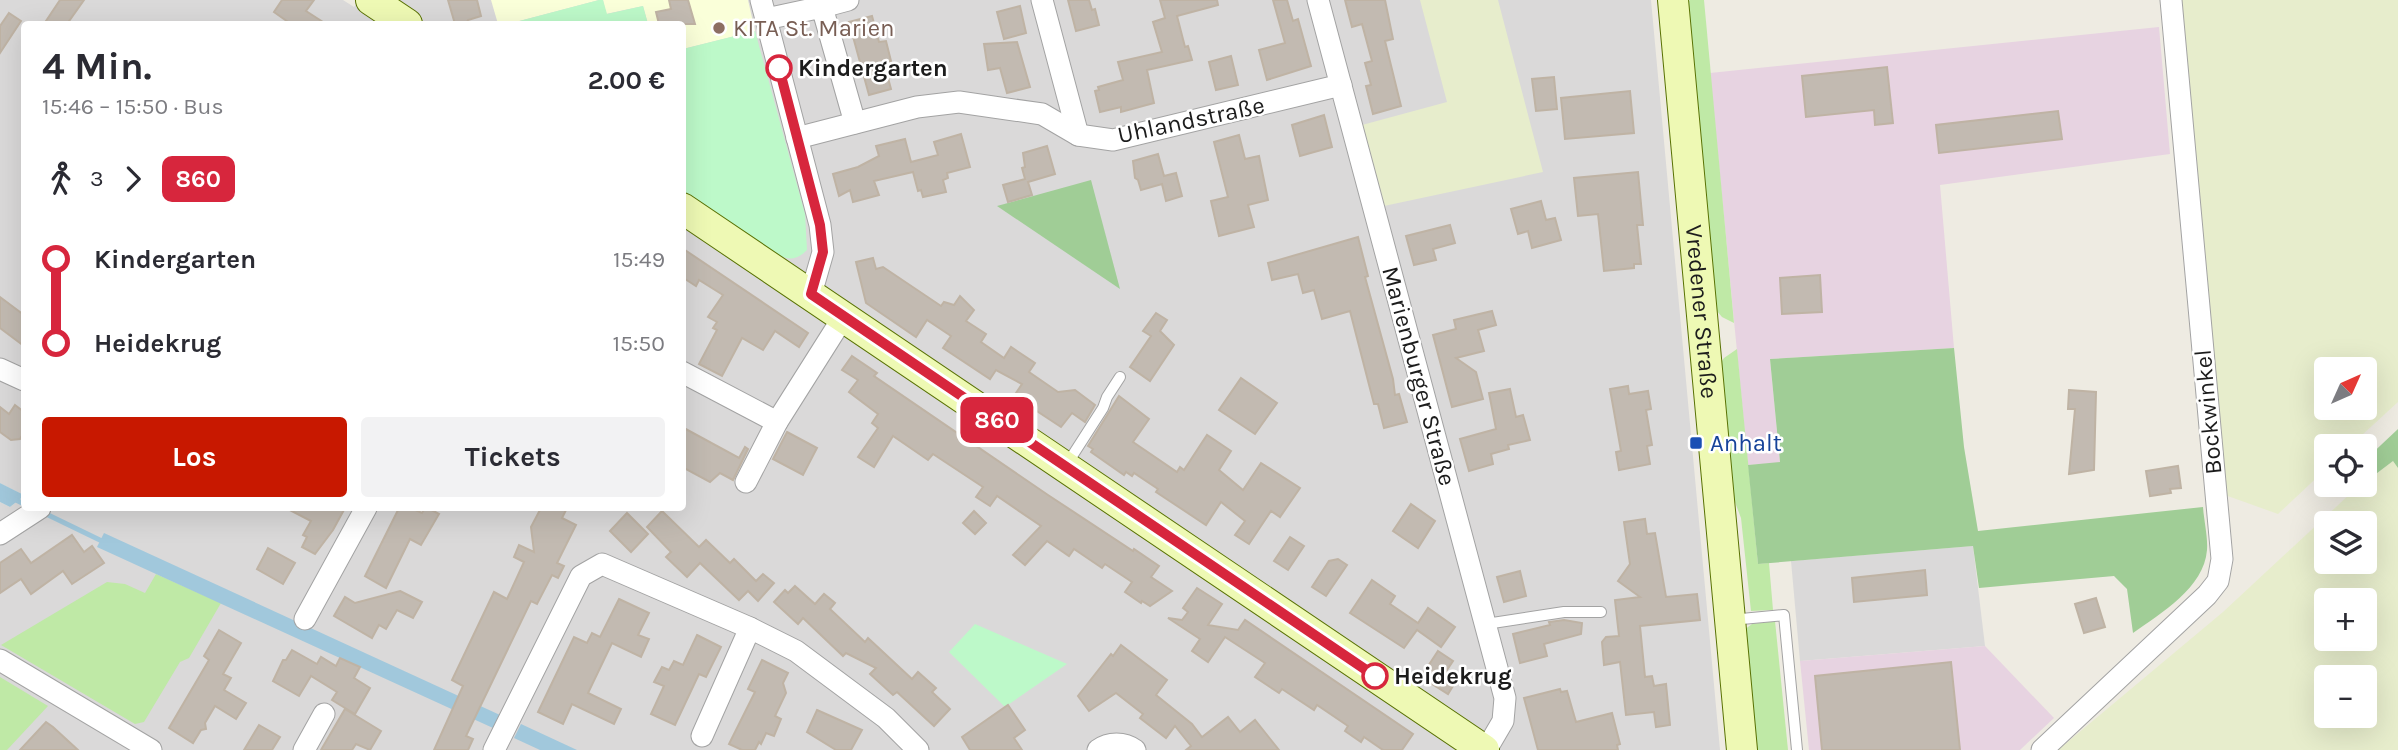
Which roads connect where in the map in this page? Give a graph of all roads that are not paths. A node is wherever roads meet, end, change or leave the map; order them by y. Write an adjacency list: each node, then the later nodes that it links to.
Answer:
1 (371, 0): 9 (street)
2 (848, 0): 7 (street)
3 (1042, 0): 12 (street)
4 (1318, 0): 10 (street, Marienburger Straße)
5 (1673, 0): 29 (street, Vredener Straße)
6 (2171, 0): 44 (street, Bockwinkel)
7 (822, 7): 8 (street); 11 (street)
8 (763, 10): 13 (street)
9 (402, 21)
10 (1341, 85): 12 (street, Uhlandstraße); 30 (street, Marienburger Straße)
11 (855, 123): 12 (street, Uhlandstraße); 13 (street, Uhlandstraße)
12 (1078, 135)
13 (797, 138): 15 (street)
14 (686, 211): 15 (street)
15 (811, 294): 16 (street)
16 (844, 316): 21 (street); 22 (street)
17 (0, 369): 20 (street)
18 (686, 374): 21 (street)
19 (1120, 377): 22 (lane)
20 (21, 379)
21 (777, 422): 23 (street)
22 (1066, 466): 41 (street)
23 (746, 481)
24 (364, 511): 28 (street)
25 (31, 513): 26 (street)
26 (0, 534)
27 (1601, 612): 30 (lane)
28 (305, 619)
29 (1731, 620): 42 (street, Vredener Straße); 43 (lane)
30 (1486, 624): 41 (street, Marienburger Straße)
31 (750, 628): 34 (street); 35 (street); 38 (street)
32 (0, 660): 36 (street)
33 (324, 714): 37 (street)
34 (702, 736)
35 (498, 743)
36 (151, 750)
37 (304, 750)
38 (918, 750)
39 (1098, 750): 40 (street)
40 (1135, 750)
41 (1485, 750)
42 (1742, 750)
43 (1797, 750)
44 (2042, 750)

